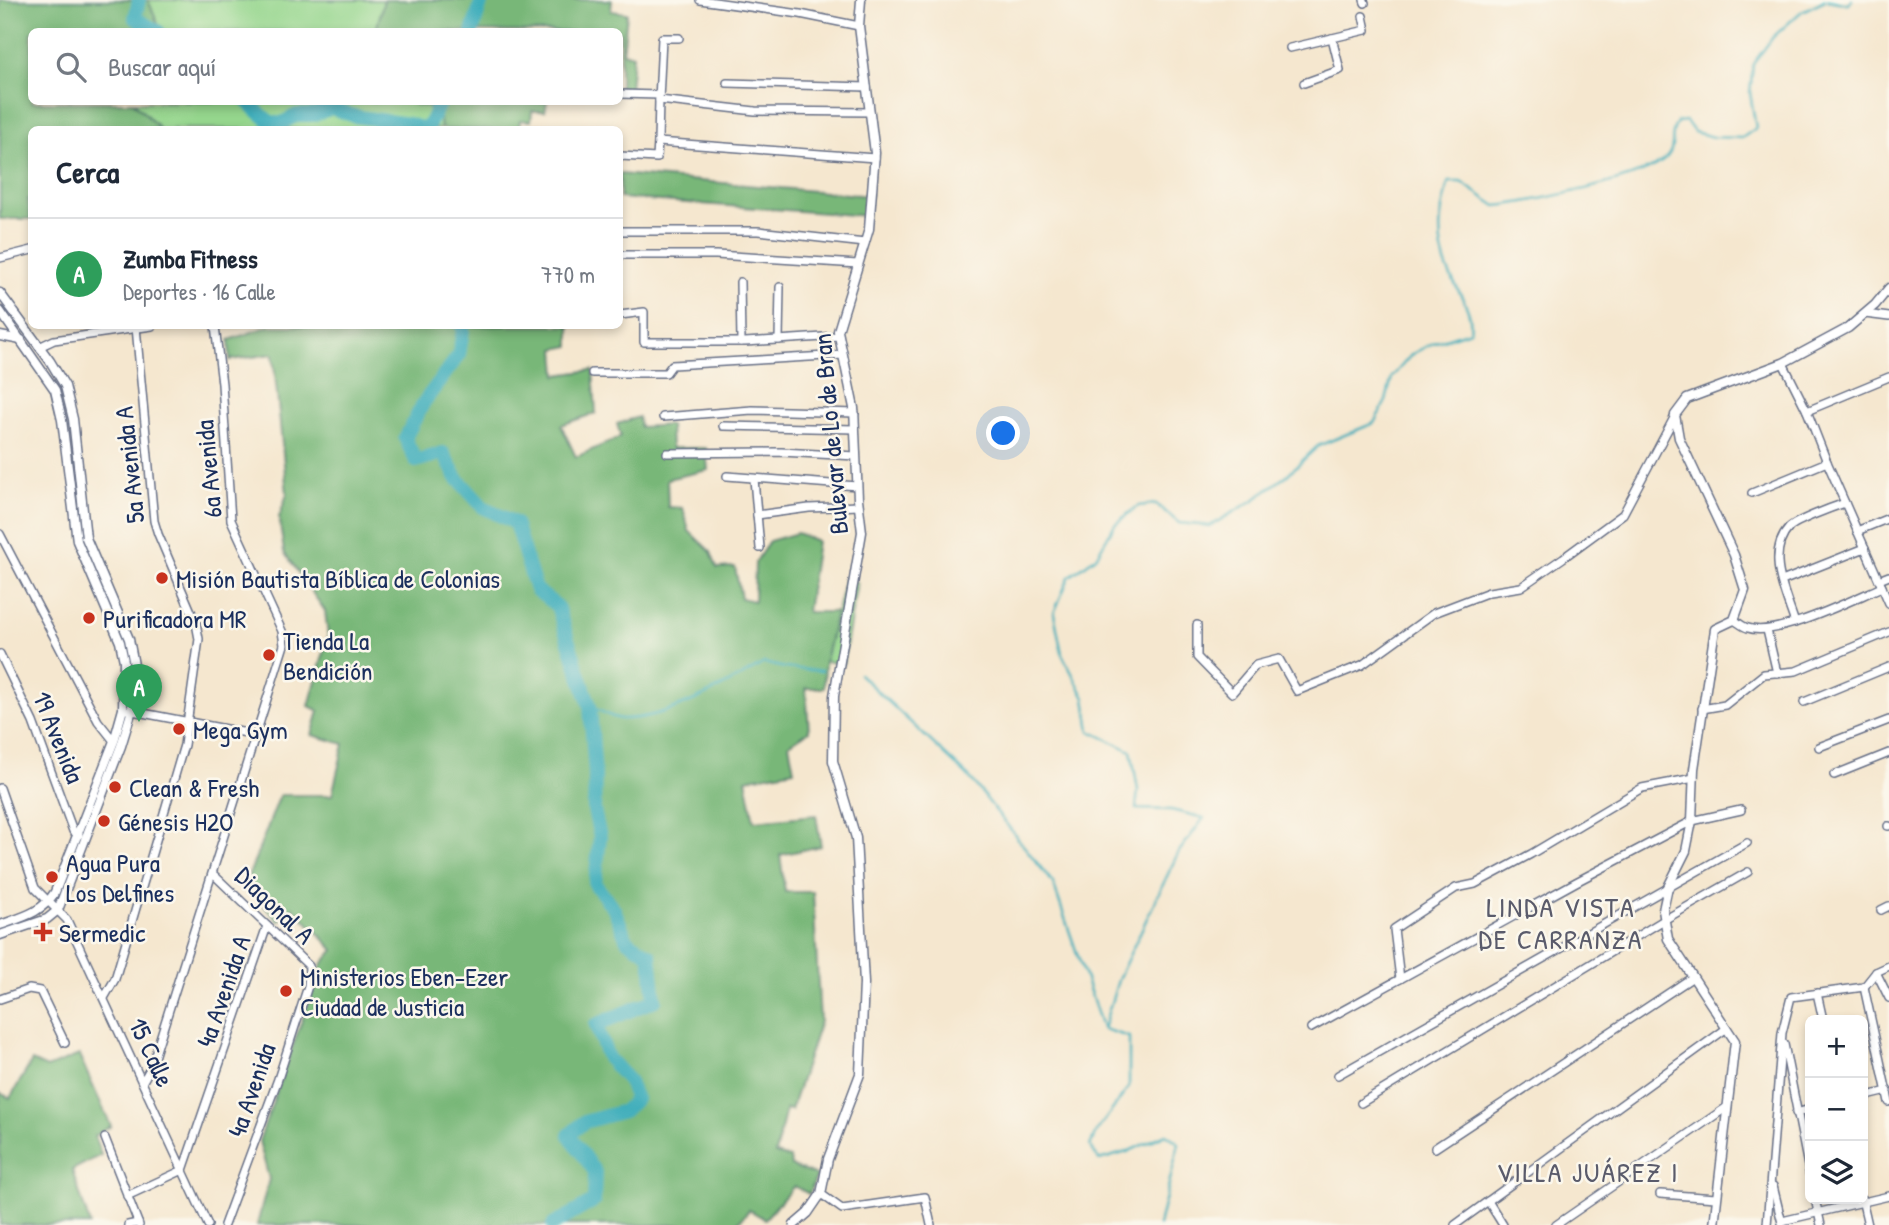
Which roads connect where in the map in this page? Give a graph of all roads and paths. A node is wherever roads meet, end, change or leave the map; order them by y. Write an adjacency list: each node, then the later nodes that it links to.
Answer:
1 (700, 0): 4 (street)
2 (861, 0): 4 (street, Bulevar de Lo de Bran)
3 (1363, 16): 6 (street)
4 (859, 26): 10 (street, Bulevar de Lo de Bran)
5 (679, 38): 12 (street)
6 (1332, 38): 7 (street); 9 (street)
7 (1290, 48)
8 (727, 83): 10 (street)
9 (1304, 83)
10 (867, 87): 13 (street, Bulevar de Lo de Bran)
11 (623, 94): 12 (street)
12 (659, 98): 13 (street); 14 (street)
13 (870, 112): 16 (street, Bulevar de Lo de Bran)
14 (658, 142): 15 (street); 16 (street)
15 (623, 156)
16 (875, 158): 18 (street, Bulevar de Lo de Bran)
17 (623, 231): 18 (street)
18 (865, 243): 22 (street, Bulevar de Lo de Bran)
19 (28, 251): 21 (street)
20 (623, 255): 22 (street)
21 (0, 258)
22 (858, 264): 35 (street, Bulevar de Lo de Bran)
23 (740, 282): 38 (street)
24 (779, 287): 36 (street)
25 (1889, 288): 28 (street)
26 (0, 293): 39 (street)
27 (0, 312): 37 (street)
28 (1865, 314): 30 (street); 41 (street)
29 (623, 315): 38 (street)
30 (1889, 317)
31 (123, 329): 39 (street)
32 (136, 329): 83 (street, 5a Avenida A)
33 (215, 329): 84 (street, 6a Avenida)
34 (0, 336): 37 (street)
35 (839, 336): 36 (street); 40 (street, Bulevar de Lo de Bran)
36 (779, 340): 38 (street)
37 (21, 341): 81 (street)
38 (741, 342)
39 (40, 347): 81 (street)
40 (843, 355): 42 (street); 45 (street, Bulevar de Lo de Bran)
41 (1783, 363): 44 (street); 46 (street)
42 (592, 373)
43 (1889, 377): 44 (street)
44 (1807, 411): 52 (street)
45 (855, 413): 47 (street); 49 (street, Bulevar de Lo de Bran)
46 (1675, 415): 69 (street); 71 (street)
47 (663, 417)
48 (723, 426): 49 (street)
49 (855, 429): 51 (street, Bulevar de Lo de Bran)
50 (667, 453): 51 (street)
51 (856, 456): 55 (street, Bulevar de Lo de Bran)
52 (1827, 462): 56 (street); 57 (street)
53 (727, 476): 54 (street)
54 (754, 479): 55 (street); 59 (street)
55 (857, 486): 58 (street, Bulevar de Lo de Bran)
56 (1752, 493)
57 (1844, 503): 61 (street); 66 (street)
58 (859, 506): 59 (street); 135 (street, Bulevar de Lo de Bran)
59 (757, 515): 63 (street)
60 (1889, 518): 61 (street)
61 (1857, 531): 64 (street)
62 (0, 534): 85 (street)
63 (760, 548)
64 (1865, 548): 66 (street); 67 (street)
65 (1889, 576): 67 (street)
66 (1782, 581): 70 (street)
67 (1880, 583): 68 (street); 70 (street)
68 (1889, 603)
69 (1734, 620): 72 (street); 80 (street)
70 (1795, 623): 72 (street)
71 (1197, 625)
72 (1768, 630): 77 (street)
73 (1889, 632): 77 (street)
74 (0, 654): 76 (street, 19 Avenida)
75 (1889, 667): 79 (street)
76 (9, 673): 78 (street); 93 (street, 19 Avenida)
77 (1777, 673): 80 (street)
78 (0, 678)
79 (1804, 702)
80 (1702, 709): 89 (street)
81 (127, 710): 83 (street); 85 (street); 101 (street)
82 (1889, 720): 86 (street)
83 (189, 722): 84 (street); 113 (street, 5a Avenida A)
84 (257, 735): 96 (street, 6a Avenida)
85 (114, 741): 93 (street)
86 (1819, 747)
87 (1889, 753): 88 (street)
88 (1834, 775)
89 (1693, 778): 92 (street); 110 (street)
90 (0, 788): 98 (street, 15 Calle)
91 (1741, 810): 92 (street)
92 (1692, 821): 97 (street); 110 (street)
93 (79, 835): 98 (street)
94 (1747, 843): 97 (street)
95 (1748, 872): 102 (street)
96 (213, 874): 104 (street, Diagonal A); 122 (street, 6a Avenida)
97 (1668, 887): 102 (street); 121 (street)
98 (49, 902): 101 (street, 15 Calle); 103 (street)
99 (1889, 906): 100 (street)
100 (1881, 910)
101 (58, 911): 105 (street); 113 (street, 15 Calle)
102 (1664, 920): 109 (street); 126 (street)
103 (0, 925)
104 (267, 926): 106 (street, Diagonal A); 133 (street, 4a Avenida A)
105 (0, 936)
106 (309, 966): 150 (street, 4a Avenida)
107 (1889, 966): 108 (street)
108 (1876, 972): 111 (street); 114 (street)
109 (1693, 976): 118 (street); 131 (street)
110 (1400, 979): 117 (street)
111 (1864, 987): 112 (street); 123 (street)
112 (1817, 993): 116 (street); 119 (street)
113 (104, 998): 122 (street, 15 Calle)
114 (1889, 998)
115 (0, 999): 120 (street)
116 (1822, 1015)
117 (1311, 1028)
118 (1727, 1028): 127 (street); 141 (street)
119 (1782, 1033): 129 (street); 134 (street)
120 (65, 1043)
121 (1338, 1075)
122 (143, 1081): 133 (street, 15 Calle)
123 (1888, 1091): 124 (street); 125 (street)
124 (1868, 1096)
125 (1889, 1102)
126 (1361, 1103)
127 (1727, 1107): 139 (street); 155 (street)
128 (1805, 1110): 129 (street)
129 (1796, 1112): 132 (street)
130 (105, 1138): 137 (street)
131 (1434, 1148)
132 (1805, 1152)
133 (183, 1170): 137 (street); 149 (street, 15 Calle)
134 (1772, 1179): 146 (street); 157 (street)
135 (821, 1194): 151 (street, Bulevar de Lo de Bran); 152 (street)
136 (1660, 1194): 139 (street)
137 (127, 1196): 147 (street)
138 (1889, 1196): 140 (street)
139 (1716, 1198): 156 (street)
140 (1868, 1199)
141 (1488, 1201): 153 (street); 154 (street)
142 (1816, 1204): 145 (street)
143 (1849, 1204): 145 (street)
144 (1863, 1204): 159 (street)
145 (1819, 1213): 146 (street); 158 (street)
146 (1782, 1223)
147 (138, 1224): 148 (street)
148 (128, 1225)
149 (208, 1225)
150 (224, 1225)
151 (794, 1225)
152 (931, 1225)
153 (1455, 1225)
154 (1503, 1225)
155 (1556, 1225)
156 (1714, 1225)
157 (1767, 1225)
158 (1821, 1225)
159 (1868, 1225)

